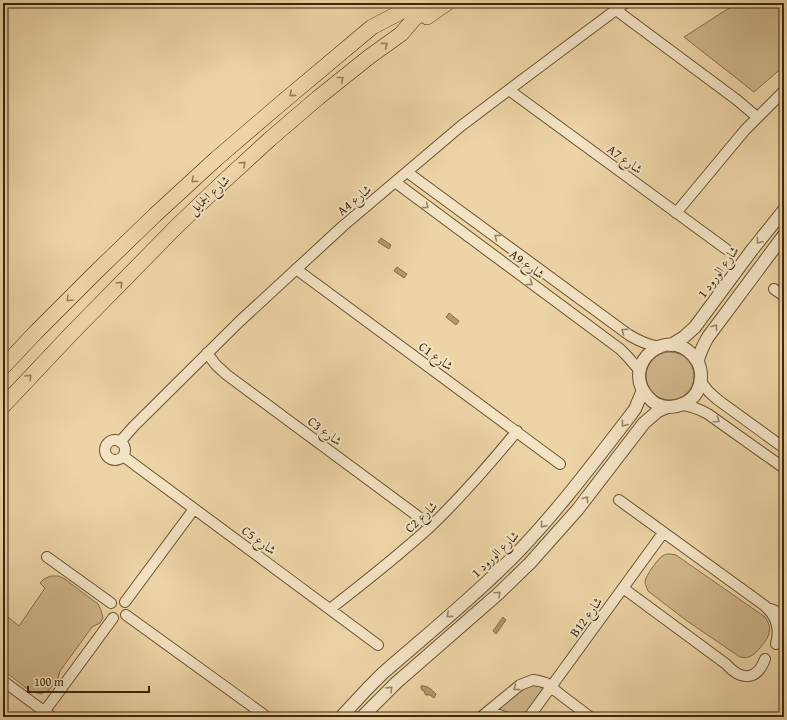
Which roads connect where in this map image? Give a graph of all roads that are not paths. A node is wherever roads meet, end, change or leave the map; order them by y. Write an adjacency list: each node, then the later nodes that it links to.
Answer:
1 (397, 3): 7 (main road)
2 (413, 3): 7 (main road, شارع الجمايل)
3 (433, 3): 8 (main road, شارع الجمايل)
4 (447, 3): 8 (main road)
5 (625, 3): 6 (street, A4 شارع)
6 (616, 10): 9 (street, A4 شارع); 11 (street)
7 (372, 28): 25 (main road, شارع الجمايل, one-way to 25)
8 (401, 34): 30 (main road, شارع الجمايل, one-way to 8)
9 (509, 90): 12 (street, A4 شارع); 15 (street, A7 شارع)
10 (784, 91): 11 (street)
11 (757, 118): 15 (street)
12 (407, 172): 13 (street, A4 شارع); 22 (street, A9 شارع, one-way to 12)
13 (395, 182): 18 (street, A4 شارع); 26 (street, A9 شارع, one-way to 26)
14 (784, 210): 21 (street, شارع الورود 1, one-way to 21)
15 (676, 213): 17 (street, A7 شارع)
16 (784, 235): 24 (street, one-way to 16)
17 (726, 249)
18 (296, 269): 23 (street, A4 شارع); 32 (street, C1 شارع)
19 (774, 289): 20 (street)
20 (784, 296)
21 (671, 345): 22 (street, شارع الورود 1); 24 (street, شارع الورود 1)
22 (659, 347): 26 (street)
23 (207, 353): 33 (street, A4 شارع); 40 (street, C3 شارع)
24 (698, 362): 27 (street)
25 (3, 367)
26 (640, 371): 28 (street)
27 (701, 382): 29 (street); 34 (street)
28 (643, 390): 31 (street); 59 (street, شارع الورود 1, one-way to 59)
29 (682, 405): 31 (street); 37 (street, one-way to 37)
30 (3, 406)
31 (667, 407): 60 (street, one-way to 31)
32 (517, 431): 36 (street, C1 شارع); 40 (street, C2 شارع)
33 (120, 442): 35 (street); 35 (street)
34 (784, 448)
35 (123, 456): 39 (street, C5 شارع)
36 (560, 464)
37 (784, 468)
38 (619, 500): 41 (street)
39 (194, 509): 45 (street); 47 (street, C5 شارع)
40 (431, 526): 47 (street, C2 شارع)
41 (663, 533): 43 (street, B12 شارع); 46 (street)
42 (47, 557): 44 (street)
43 (623, 588): 52 (street); 55 (street, B12 شارع)
44 (109, 602): 45 (street); 49 (street)
45 (125, 602): 48 (street)
46 (765, 606): 50 (street); 52 (street)
47 (330, 609): 53 (street, C5 شارع)
48 (126, 615): 49 (street); 58 (street)
49 (113, 618): 56 (street)
50 (784, 619)
51 (784, 636): 52 (street)
52 (776, 644)
53 (378, 645)
54 (3, 681): 56 (street)
55 (551, 687): 57 (street, one-way to 57); 62 (street, B12 شارع); 63 (street)
56 (48, 714)
57 (482, 716): 61 (street)
58 (266, 717)
59 (341, 717)
60 (362, 717)
61 (505, 717)
62 (529, 717)
63 (590, 717)

